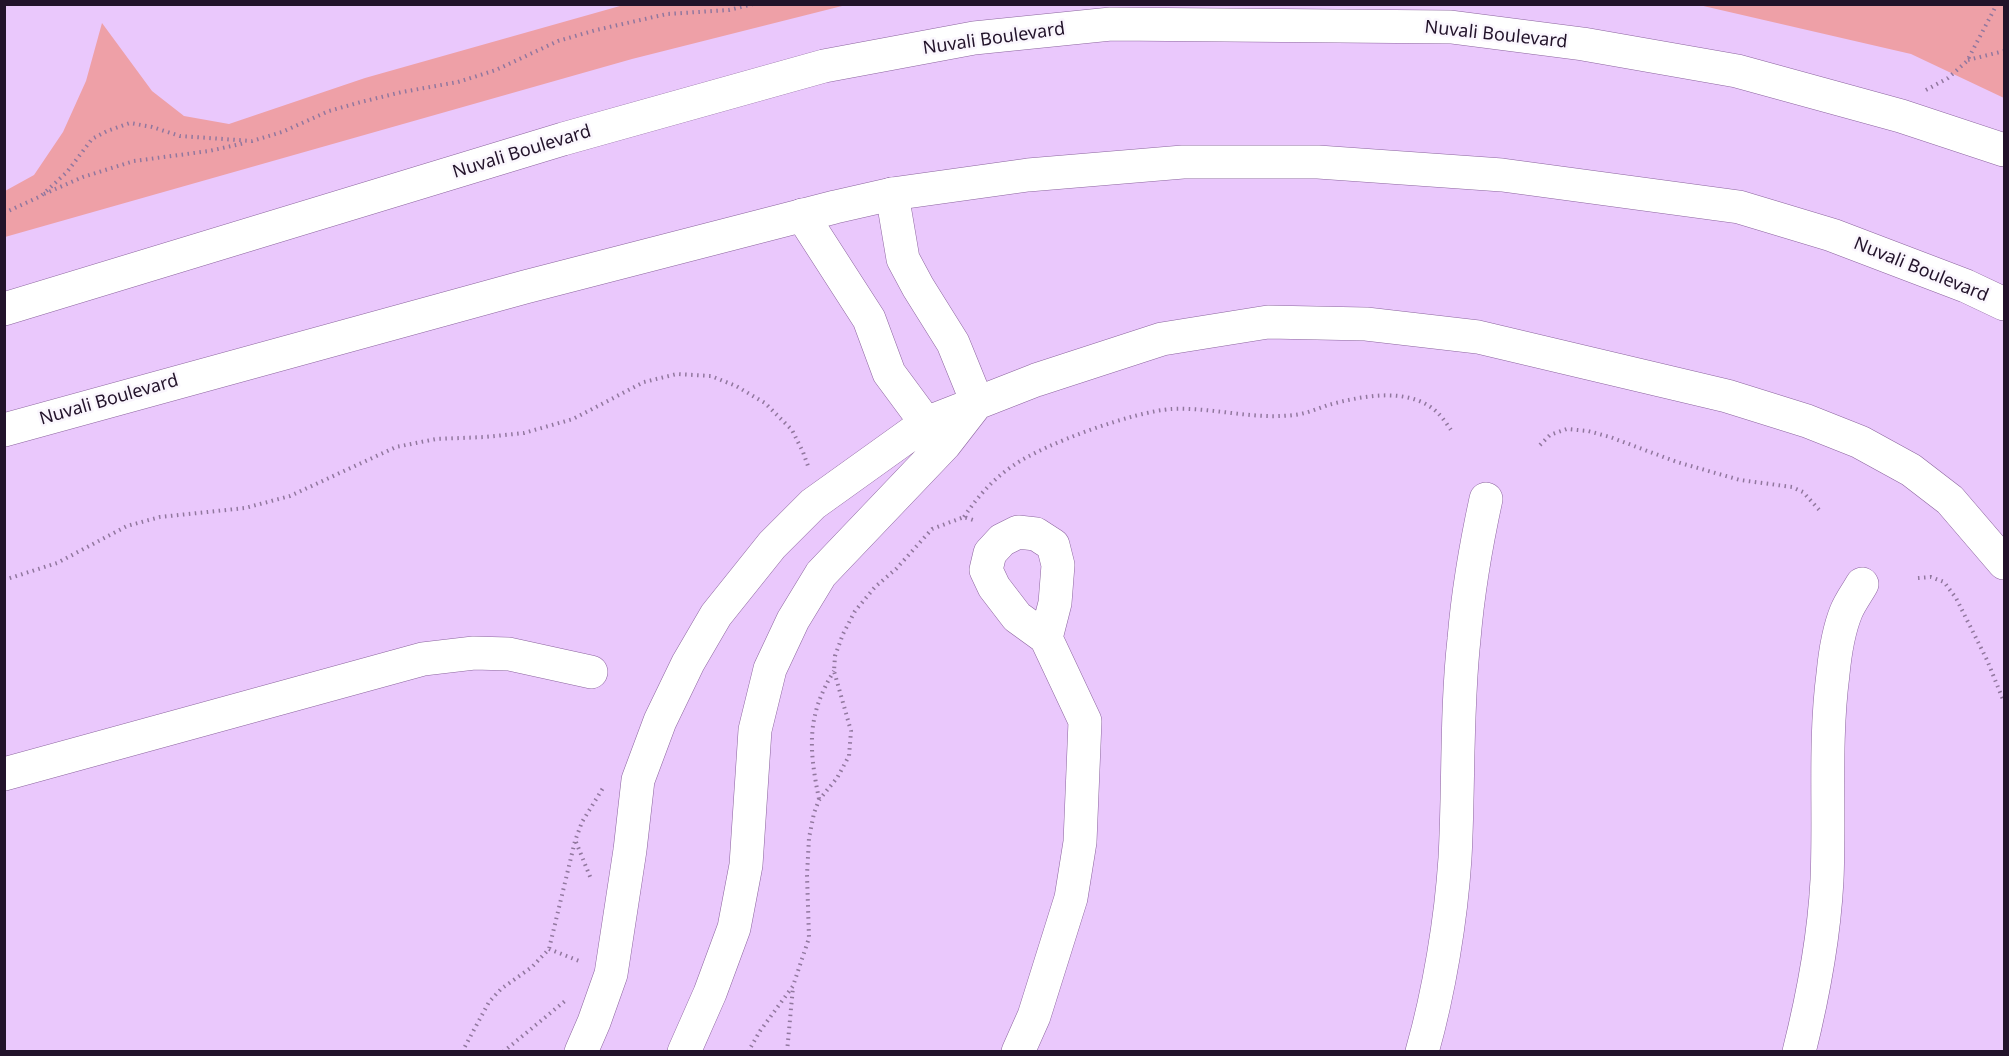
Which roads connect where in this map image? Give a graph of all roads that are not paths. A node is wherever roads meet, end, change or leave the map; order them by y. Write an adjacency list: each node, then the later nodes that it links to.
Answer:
1 (2004, 150): 5 (street, Nuvali Boulevard)
2 (892, 194): 3 (street, Nuvali Boulevard); 4 (street, Nuvali Boulevard); 6 (street)
3 (802, 215): 7 (street, Nuvali Boulevard); 8 (street)
4 (2004, 304)
5 (4, 309)
6 (977, 402): 8 (street); 10 (street)
7 (4, 430)
8 (935, 434): 15 (street); 16 (street)
9 (1486, 499): 18 (street)
10 (2004, 562)
11 (1862, 584): 19 (street)
12 (1046, 638): 17 (street)
13 (591, 672): 14 (street)
14 (4, 774)
15 (581, 1052)
16 (684, 1052)
17 (1018, 1052)
18 (1422, 1052)
19 (1799, 1052)

